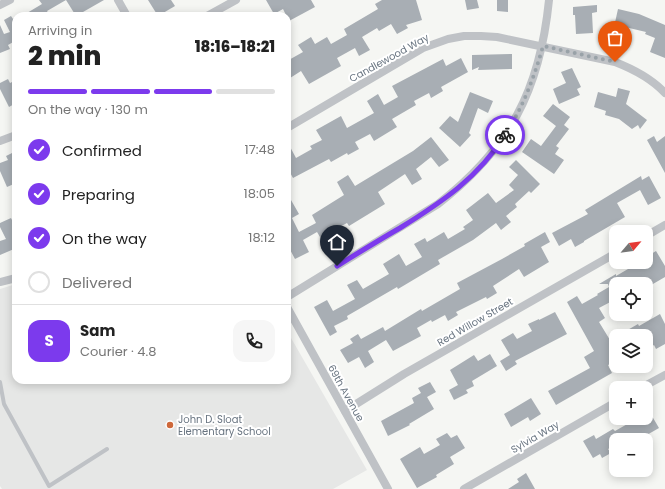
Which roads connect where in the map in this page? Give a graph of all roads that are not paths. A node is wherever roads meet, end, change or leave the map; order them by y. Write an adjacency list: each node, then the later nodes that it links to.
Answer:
1 (10, 0): 5 (street)
2 (118, 0): 6 (street)
3 (236, 0): 7 (street)
4 (550, 0): 8 (street)
5 (0, 5)
6 (125, 12)
7 (215, 12)
8 (543, 46): 9 (street, Candlewood Way); 10 (street, Candlewood Way); 18 (street)
9 (665, 93)
10 (291, 126)
11 (12, 137): 12 (street)
12 (0, 141)
13 (665, 225): 14 (street)
14 (653, 232)
15 (609, 257): 24 (street, Red Willow Street)
16 (12, 279): 17 (street)
17 (0, 282)
18 (291, 295)
19 (291, 314): 24 (street, 69th Avenue)
20 (665, 374): 21 (street)
21 (653, 381)
22 (0, 382): 25 (lane)
23 (609, 406): 27 (street, Sylvia Way)
24 (345, 411): 26 (street, 69th Avenue)
25 (107, 449)
26 (388, 489)
27 (464, 489)

